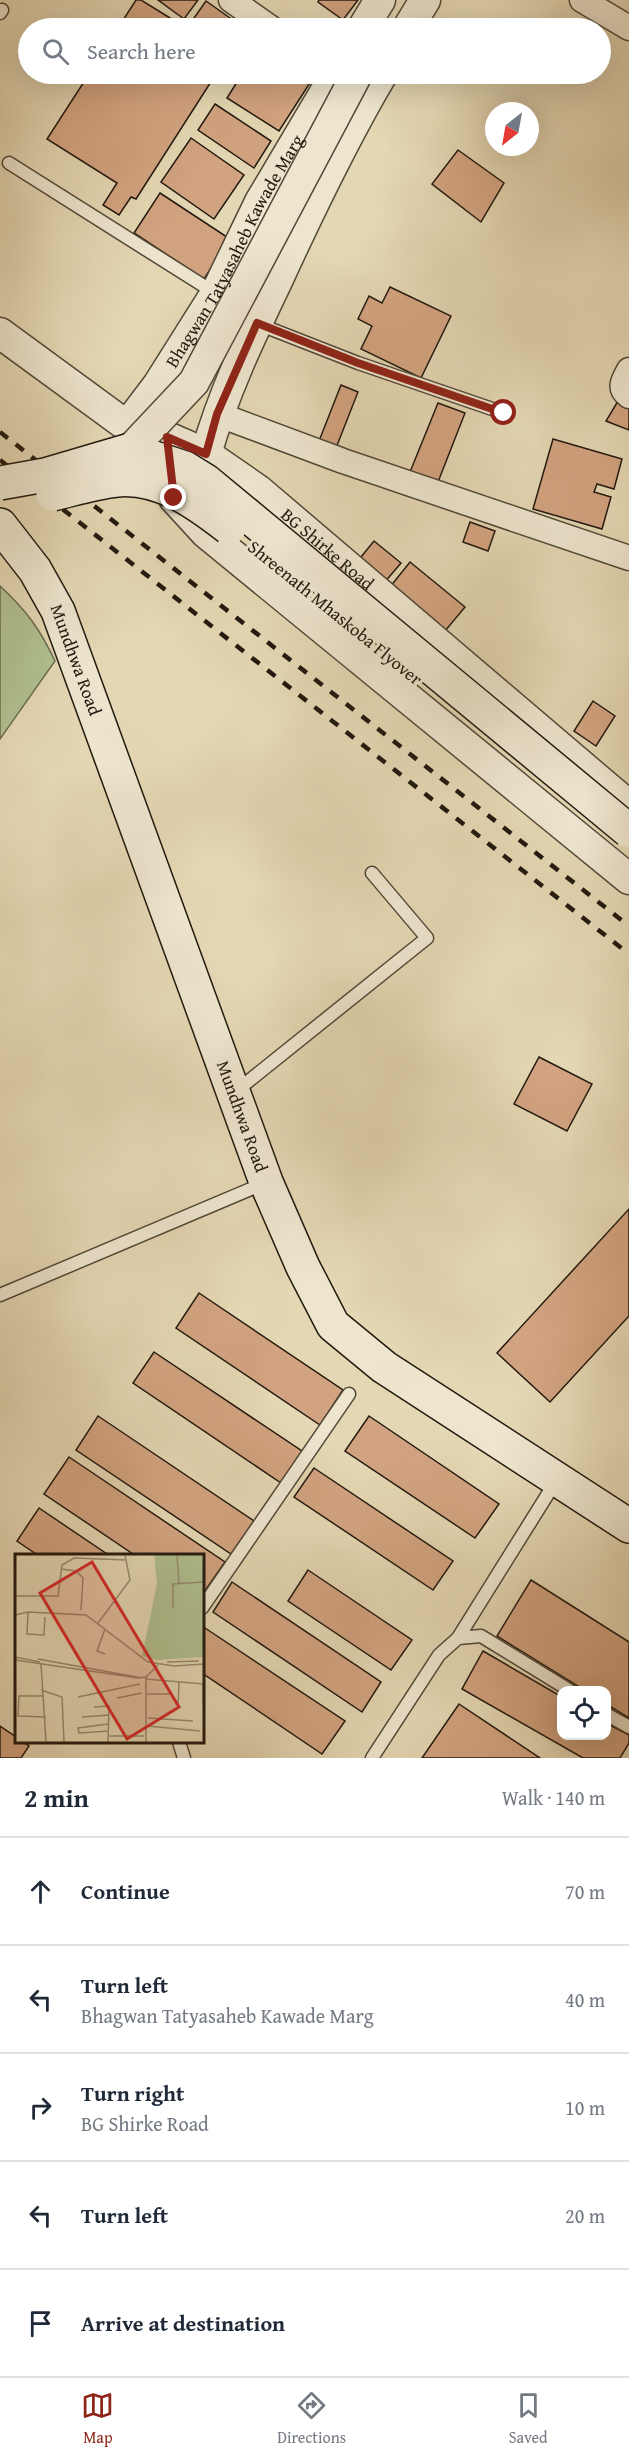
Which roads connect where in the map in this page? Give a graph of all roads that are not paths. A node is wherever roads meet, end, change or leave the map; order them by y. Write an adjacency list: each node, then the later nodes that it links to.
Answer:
1 (231, 0): 6 (street)
2 (380, 0): 7 (street)
3 (399, 0): 8 (street)
4 (425, 0): 9 (street)
5 (582, 0): 10 (street)
6 (257, 18)
7 (369, 18)
8 (389, 18)
9 (414, 18)
10 (629, 28)
11 (329, 84): 15 (street, Bhagwan Tatyasaheb Kawade Marg)
12 (352, 84): 23 (street, bridge)
13 (377, 84): 16 (street)
14 (9, 164): 15 (lane)
15 (216, 293): 23 (street, Bhagwan Tatyasaheb Kawade Marg)
16 (257, 323): 20 (lane); 21 (street)
17 (0, 333): 23 (street, BG Shirke Road)
18 (629, 370): 19 (street)
19 (629, 396)
20 (504, 413)
21 (217, 414): 24 (street); 29 (street)
22 (167, 437): 23 (street, BG Shirke Road); 24 (street, BG Shirke Road); 35 (street)
23 (129, 438): 25 (main road, bridge); 32 (main road, Shreenath Mhaskoba Flyover, bridge)
24 (206, 454): 31 (street, BG Shirke Road)
25 (0, 483)
26 (0, 503): 33 (main road, Shreenath Mhaskoba Flyover, bridge)
27 (0, 525): 30 (main road, Mundhwa Road)
28 (0, 553): 30 (main road)
29 (629, 558)
30 (35, 570): 36 (main road, Mundhwa Road)
31 (629, 806)
32 (629, 831)
33 (629, 853)
34 (372, 873): 36 (lane)
35 (629, 879)
36 (234, 1093): 37 (main road, Mundhwa Road)
37 (266, 1182): 38 (lane); 40 (main road, Mundhwa Road)
38 (0, 1295)
39 (349, 1394): 42 (lane)
40 (557, 1479): 41 (main road, Mundhwa Road); 43 (lane)
41 (629, 1526)
42 (204, 1605)
43 (458, 1638): 44 (lane); 49 (lane)
44 (562, 1686)
45 (611, 1717): 46 (lane)
46 (629, 1727)
47 (179, 1743): 48 (lane)
48 (184, 1758)
49 (372, 1758)

